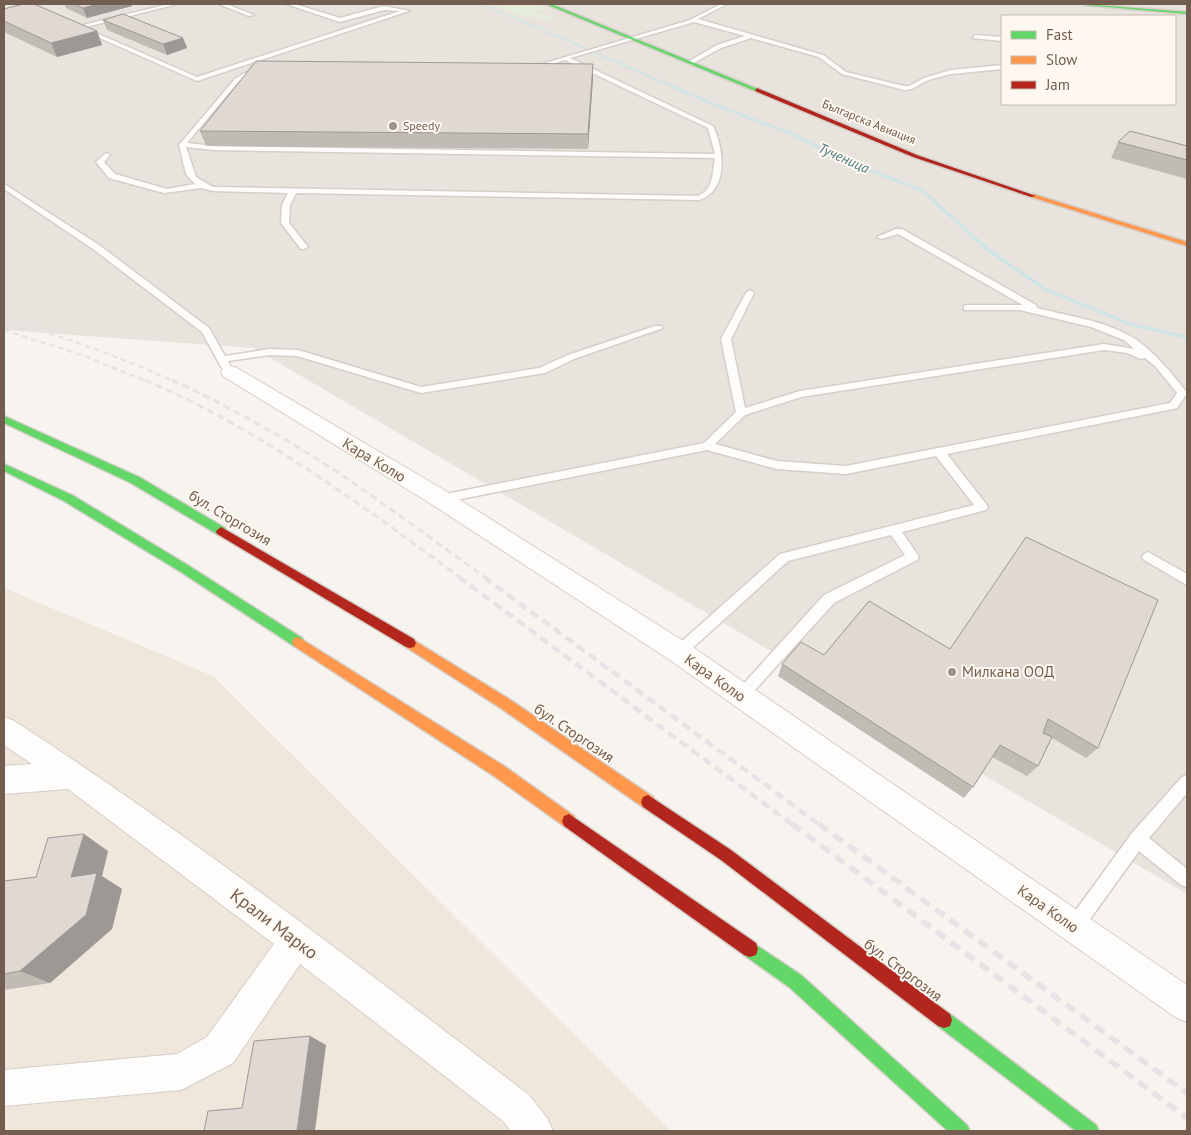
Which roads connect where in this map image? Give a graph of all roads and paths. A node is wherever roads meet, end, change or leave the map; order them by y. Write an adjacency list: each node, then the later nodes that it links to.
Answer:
1 (174, 4): 12 (lane)
2 (222, 4): 9 (lane)
3 (289, 4): 7 (lane)
4 (548, 4): 15 (main road, Българска Авиация)
5 (724, 4): 10 (lane)
6 (1085, 4): 8 (main road)
7 (397, 6): 12 (lane)
8 (1187, 13)
9 (251, 15)
10 (690, 20): 13 (lane); 15 (lane)
11 (69, 23): 12 (lane)
12 (78, 27)
13 (751, 36): 18 (lane); 19 (lane)
14 (976, 37): 16 (lane)
15 (632, 39): 17 (lane); 18 (main road, Българска Авиация)
16 (1001, 39)
17 (567, 59): 20 (lane); 24 (lane)
18 (690, 63): 29 (main road, Българска Авиация)
19 (1001, 67)
20 (525, 68)
21 (265, 70): 22 (lane)
22 (182, 146): 24 (lane); 26 (lane)
23 (106, 155): 26 (lane)
24 (719, 156): 27 (lane)
25 (4, 186): 36 (lane)
26 (200, 186): 27 (lane)
27 (293, 191): 30 (lane)
28 (881, 237): 33 (lane)
29 (1187, 244)
30 (304, 247)
31 (750, 292): 37 (lane)
32 (967, 308): 33 (lane)
33 (1043, 313): 35 (lane)
34 (658, 328): 36 (lane)
35 (1159, 364): 37 (lane); 40 (lane)
36 (226, 366): 42 (street, Кара Колю)
37 (741, 413): 39 (lane)
38 (4, 419): 60 (main road, бул. Сторгозия)
39 (707, 446): 40 (lane); 42 (lane)
40 (939, 452): 43 (lane)
41 (4, 466): 59 (main road)
42 (441, 499): 46 (street, Кара Колю)
43 (894, 530): 46 (lane); 47 (lane)
44 (1148, 557): 45 (lane)
45 (1187, 580)
46 (679, 652): 47 (street, Кара Колю)
47 (741, 696): 54 (street, Кара Колю)
48 (5, 735): 49 (street, Крали Марко)
49 (72, 775): 50 (street); 55 (street, Крали Марко)
50 (4, 780)
51 (1187, 782): 52 (lane)
52 (1138, 839): 53 (lane); 54 (lane)
53 (1187, 879)
54 (1074, 927): 56 (street, Кара Колю)
55 (296, 940): 57 (street); 58 (street, Крали Марко)
56 (1187, 1005)
57 (4, 1088)
58 (534, 1131)
59 (961, 1131)
60 (1090, 1131)

